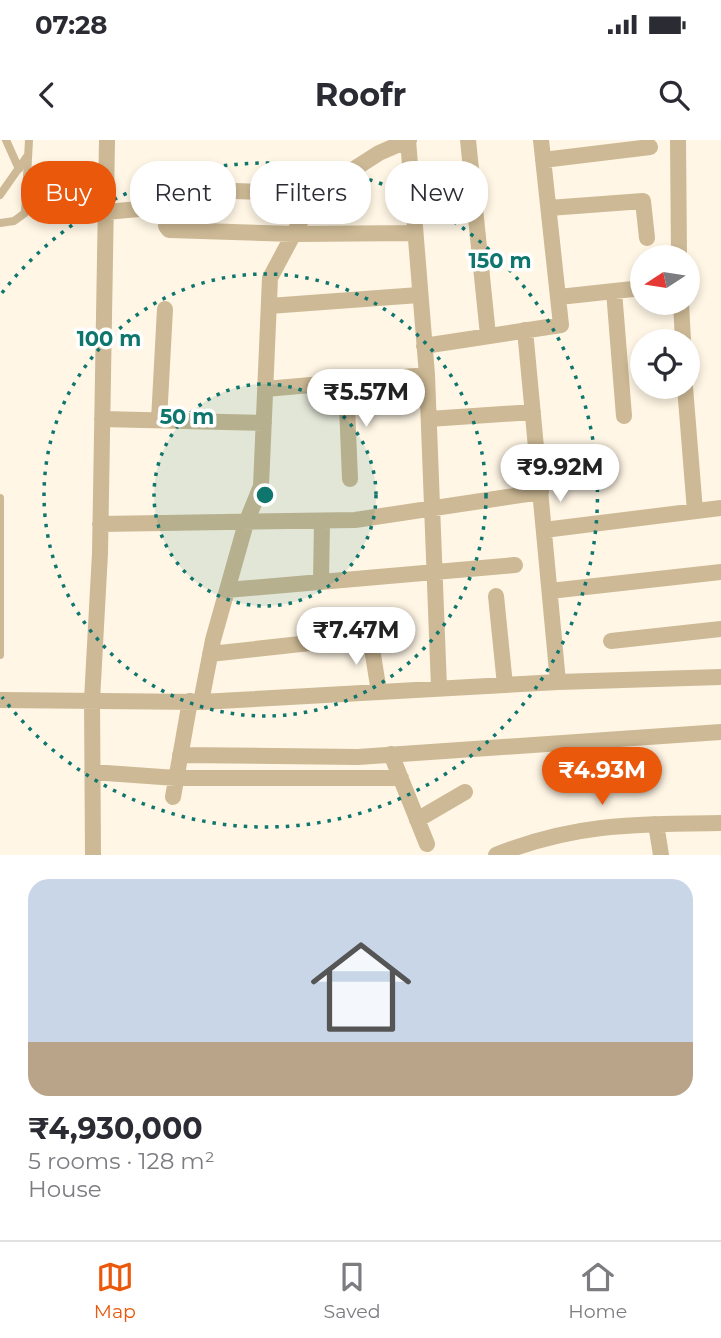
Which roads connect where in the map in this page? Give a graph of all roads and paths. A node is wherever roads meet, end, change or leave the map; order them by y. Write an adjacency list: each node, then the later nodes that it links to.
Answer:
1 (6, 140): 14 (lane)
2 (29, 140): 10 (lane)
3 (107, 140): 12 (street)
4 (409, 140): 8 (street); 21 (street)
5 (468, 140): 32 (street)
6 (541, 140): 11 (street)
7 (678, 140): 24 (street)
8 (379, 146): 13 (street)
9 (650, 147): 11 (street)
10 (29, 155): 14 (lane); 17 (lane)
11 (543, 160): 16 (street)
12 (107, 161)
13 (359, 161)
14 (19, 169): 15 (lane)
15 (0, 195)
16 (549, 208): 23 (street); 28 (street)
17 (0, 223)
18 (106, 224): 40 (street)
19 (167, 224): 22 (street)
20 (300, 224): 22 (street)
21 (414, 233): 22 (street); 27 (street)
22 (295, 234): 29 (street)
23 (647, 238)
24 (679, 245)
25 (630, 289): 26 (street)
26 (614, 291): 28 (street); 39 (street)
27 (418, 295): 29 (street); 33 (street)
28 (559, 297): 31 (street)
29 (269, 306): 36 (street)
30 (165, 309): 42 (street)
31 (525, 330): 32 (street); 38 (street)
32 (488, 335): 33 (street)
33 (424, 346): 34 (street)
34 (427, 375): 35 (street); 41 (street)
35 (346, 381): 36 (street); 44 (street)
36 (265, 389): 43 (street)
37 (686, 399): 49 (street)
38 (533, 412): 41 (street); 45 (street)
39 (624, 416)
40 (102, 419): 42 (street); 52 (street)
41 (429, 419): 48 (street)
42 (159, 420): 43 (street)
43 (264, 422): 51 (street)
44 (350, 479)
45 (541, 492): 48 (street); 53 (street)
46 (0, 498): 66 (lane)
47 (721, 508): 49 (street)
48 (433, 510): 50 (street); 56 (street)
49 (695, 512): 53 (street)
50 (322, 522): 51 (street); 57 (street)
51 (246, 523): 52 (street); 58 (street)
52 (100, 524): 73 (street)
53 (544, 530): 59 (street)
54 (514, 565): 56 (street)
55 (721, 572): 59 (street)
56 (433, 574): 57 (street); 70 (street)
57 (321, 582): 58 (street)
58 (227, 590): 65 (street)
59 (550, 591): 68 (street)
60 (496, 596): 69 (street)
61 (721, 629): 64 (street)
62 (401, 633): 63 (street)
63 (370, 636): 65 (street); 71 (street)
64 (611, 641)
65 (210, 654): 74 (street)
66 (0, 655)
67 (721, 677): 68 (street)
68 (558, 682): 69 (street)
69 (505, 685): 70 (street)
70 (439, 688): 71 (street)
71 (379, 692): 74 (street)
72 (0, 700): 73 (street)
73 (92, 700): 74 (street); 78 (street)
74 (196, 701): 77 (street)
75 (721, 732): 76 (street)
76 (391, 754): 77 (street); 80 (street)
77 (180, 755): 79 (street)
78 (92, 772): 79 (street); 87 (street)
79 (176, 778): 80 (street); 82 (street)
80 (401, 778): 83 (street)
81 (465, 792): 83 (street)
82 (173, 797)
83 (417, 820): 86 (street)
84 (721, 823): 85 (street)
85 (656, 824): 88 (street); 89 (street)
86 (427, 844)
87 (93, 855)
88 (496, 855)
89 (661, 855)

